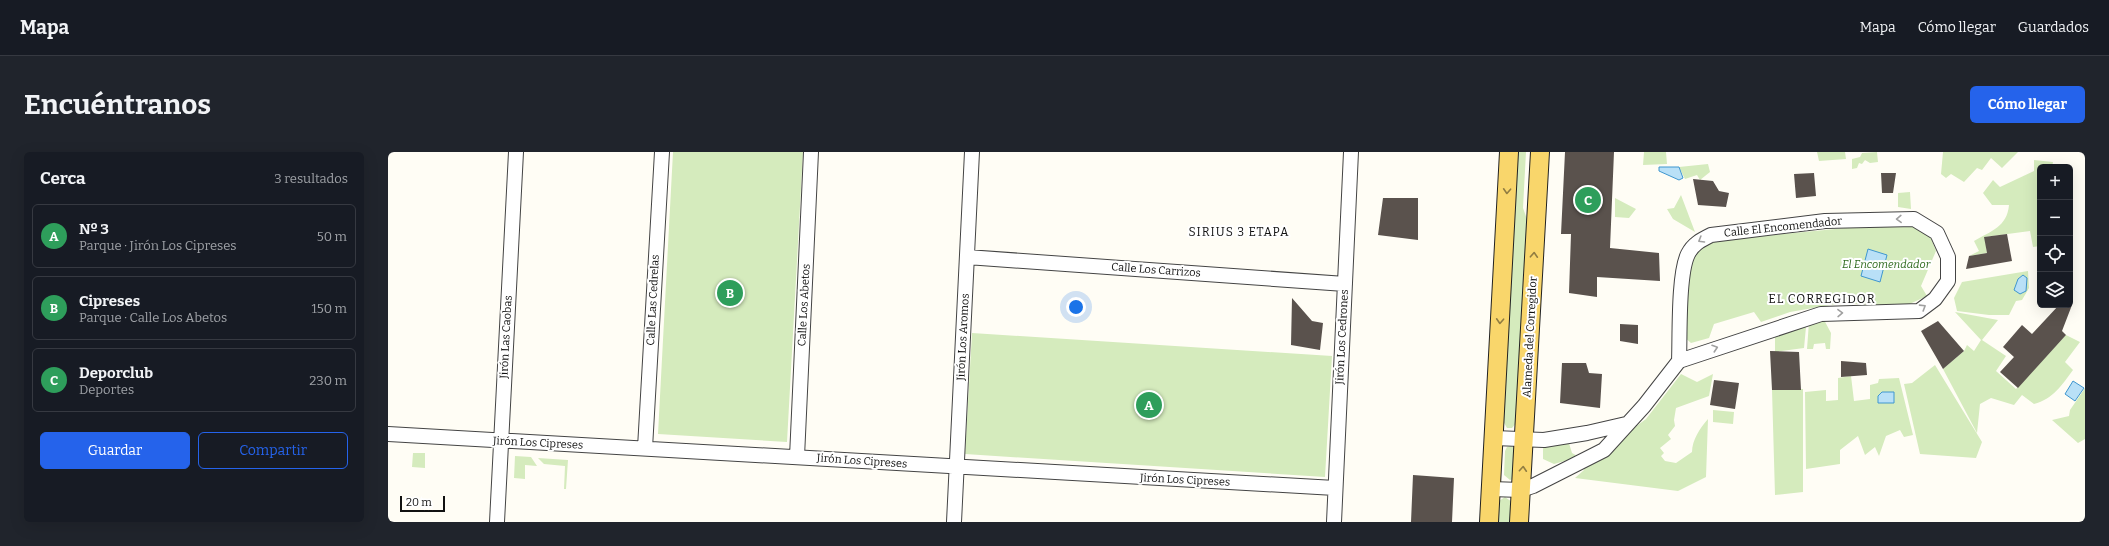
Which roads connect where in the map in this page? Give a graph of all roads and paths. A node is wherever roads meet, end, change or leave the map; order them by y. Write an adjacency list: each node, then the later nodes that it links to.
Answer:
1 (516, 152): 15 (street, Jirón Las Caobas)
2 (662, 152): 16 (street, Calle Las Cedrelas)
3 (811, 152): 17 (street, Calle Los Abetos)
4 (972, 152): 8 (street, Jirón Los Aromos)
5 (1351, 152): 9 (street, Jirón Los Cedrones)
6 (1509, 152): 13 (main road, one-way to 13)
7 (1540, 152): 14 (main road, Alameda del Corregidor, one-way to 7)
8 (967, 257): 9 (street, Calle Los Carrizos); 18 (street, Jirón Los Aromos)
9 (1344, 284): 19 (street, Jirón Los Cedrones)
10 (1679, 362): 10 (street, Calle El Encomendador, one-way to 10); 11 (street)
11 (1626, 424): 14 (street); 21 (street)
12 (388, 434): 15 (street, Jirón Los Cipreses)
13 (1494, 438): 14 (street); 20 (main road)
14 (1524, 440): 21 (main road, Alameda del Corregidor, one-way to 14)
15 (500, 441): 16 (street, Jirón Los Cipreses); 22 (street, Jirón Las Caobas)
16 (645, 448): 17 (street, Jirón Los Cipreses)
17 (797, 457): 18 (street, Jirón Los Cipreses)
18 (957, 468): 19 (street, Jirón Los Cipreses); 23 (street, Jirón Los Aromos)
19 (1335, 488): 24 (street, Jirón Los Cedrones)
20 (1491, 489): 21 (street); 25 (main road)
21 (1521, 490): 26 (main road, Alameda del Corregidor)
22 (496, 522)
23 (954, 522)
24 (1334, 522)
25 (1489, 522)
26 (1520, 522)

